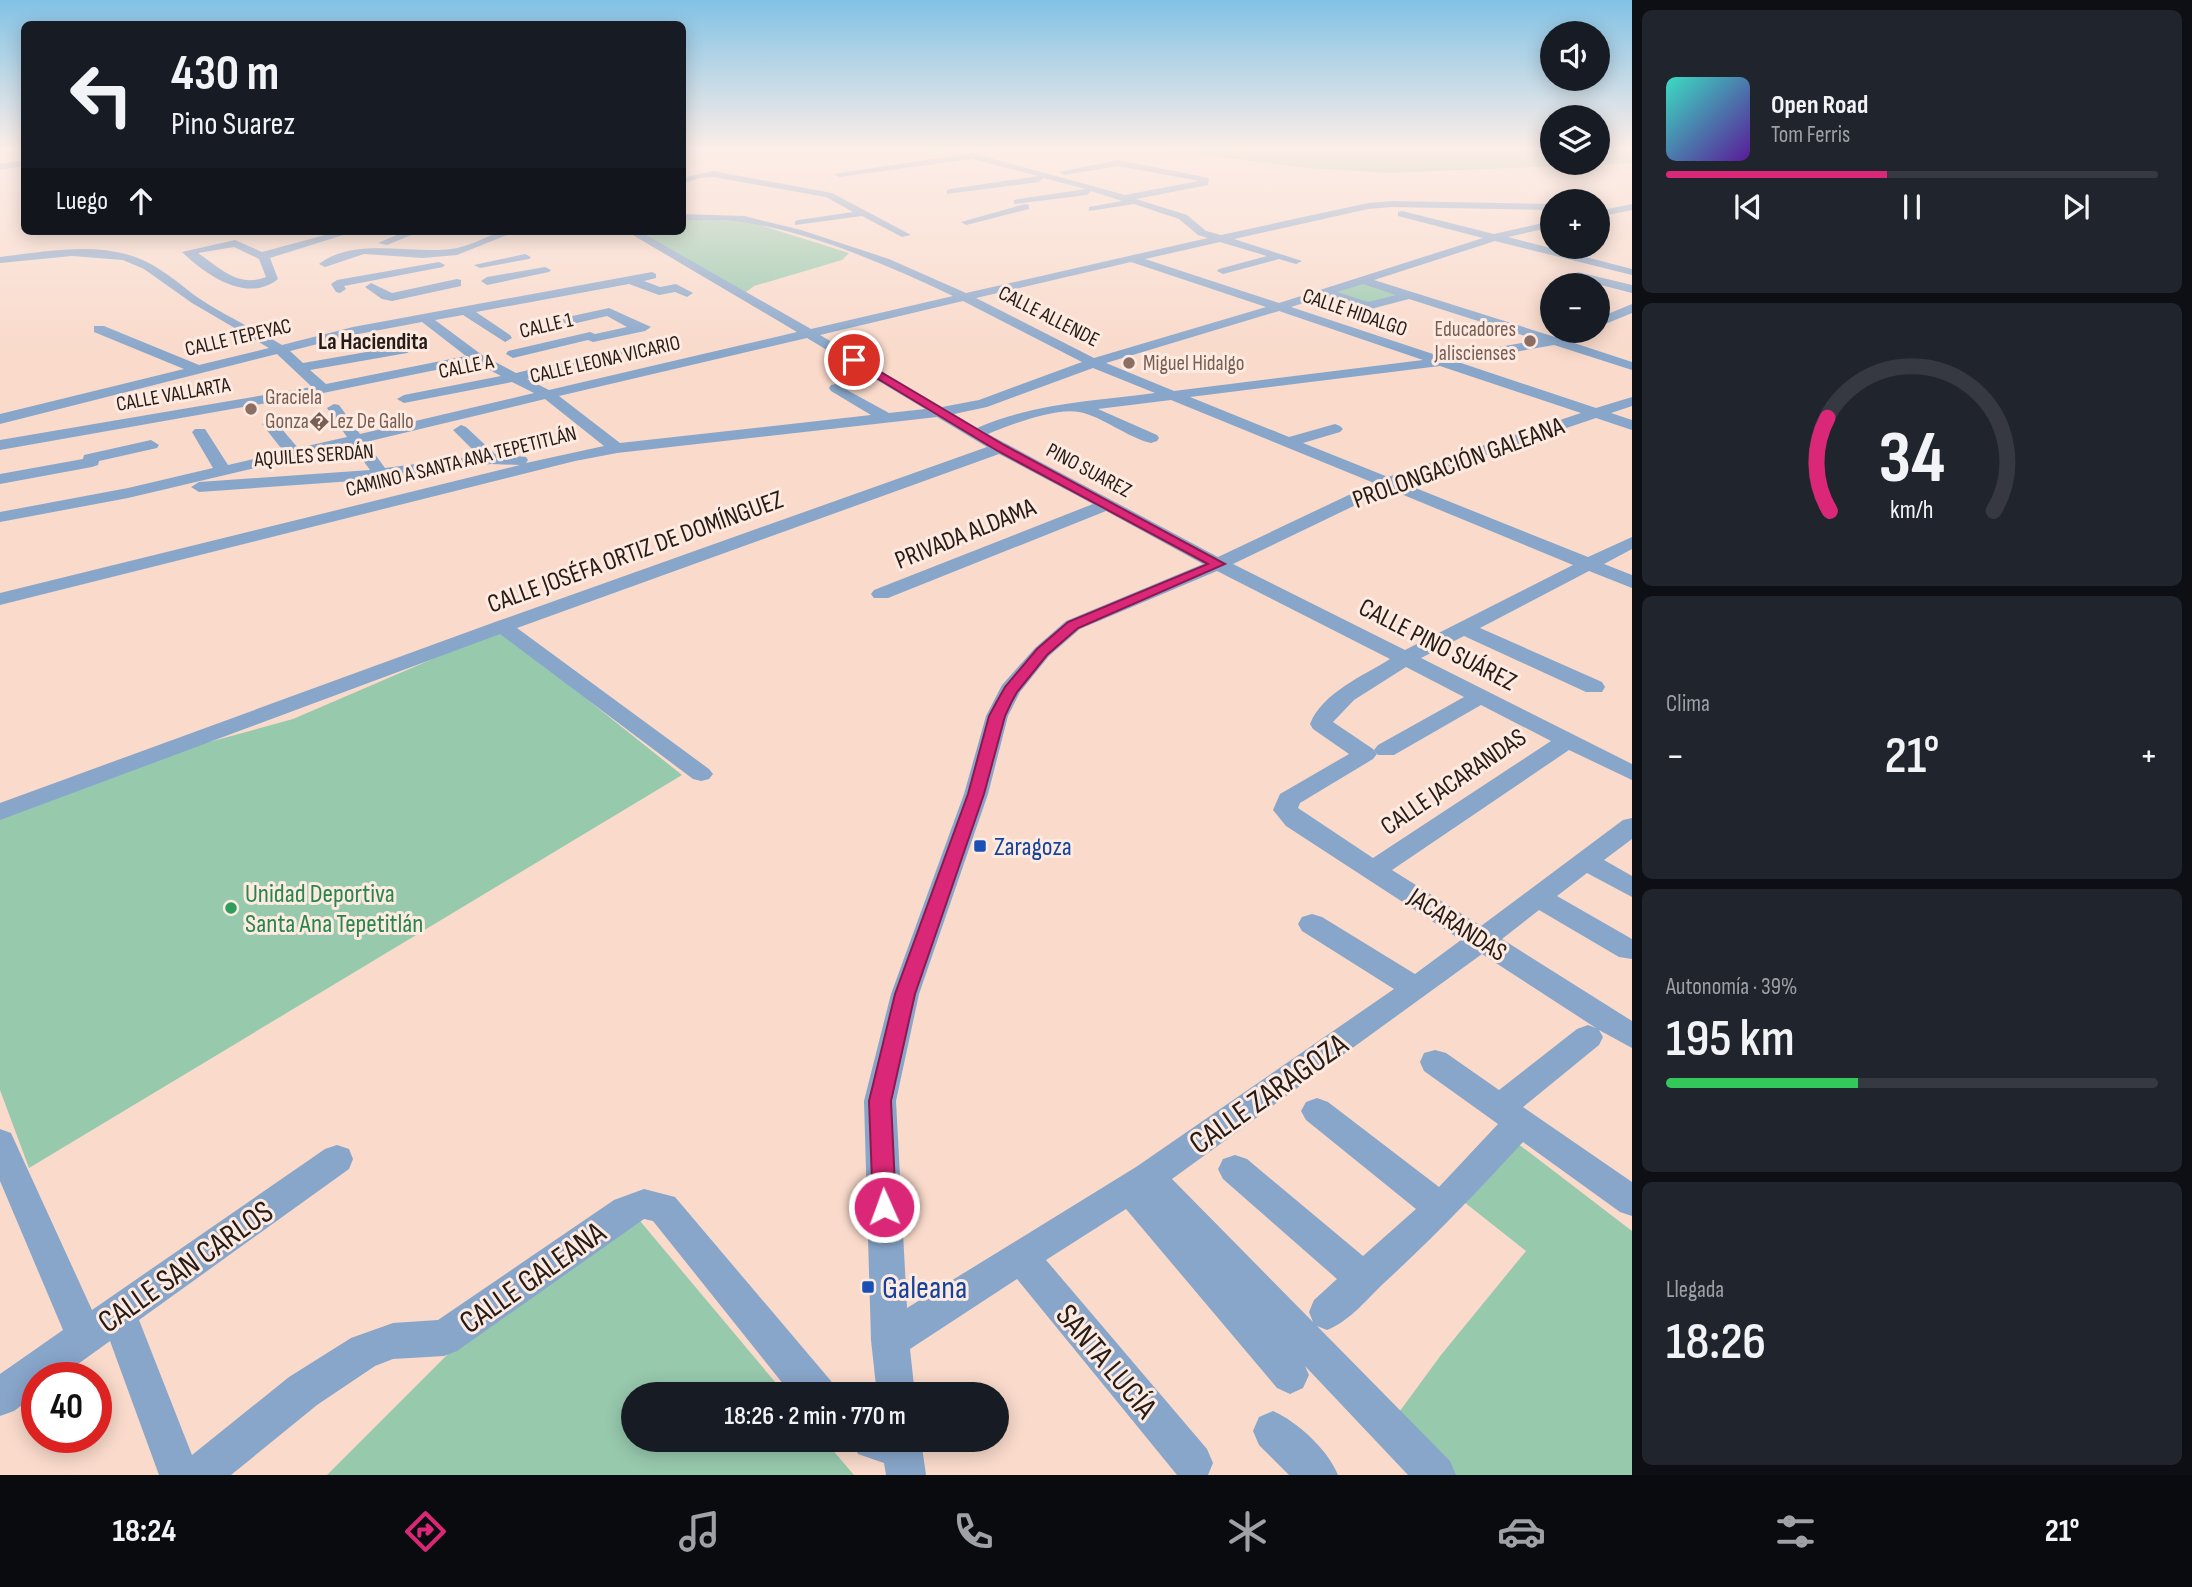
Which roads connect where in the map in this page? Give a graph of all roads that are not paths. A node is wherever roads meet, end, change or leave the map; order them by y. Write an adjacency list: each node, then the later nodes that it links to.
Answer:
1 (686, 217): 23 (street, CALLE ALLENDE)
2 (836, 217): 9 (street)
3 (872, 217): 19 (street)
4 (985, 217): 8 (street)
5 (1183, 217): 18 (street)
6 (1319, 217): 18 (street, CALLE LEONA VICARIO)
7 (1412, 217): 17 (street)
8 (966, 222)
9 (814, 227)
10 (1540, 227): 17 (street, CAMINO A SANTA ANA TEPETITLÁN)
11 (332, 235): 16 (street)
12 (334, 235): 16 (street)
13 (408, 235): 21 (street)
14 (502, 235): 24 (street)
15 (638, 235): 58 (street)
16 (326, 237): 25 (street)
17 (1495, 237): 35 (street); 40 (street, CAMINO A SANTA ANA TEPETITLÁN)
18 (1220, 239): 26 (street); 28 (street, CALLE LEONA VICARIO)
19 (890, 240)
20 (878, 243): 23 (street)
21 (384, 248): 24 (street); 32 (street)
22 (1104, 249): 28 (street, CALLE HIDALGO)
23 (854, 250): 51 (street, CALLE ALLENDE)
24 (457, 252): 31 (street)
25 (266, 255): 25 (street)
26 (1279, 256): 30 (street); 34 (street)
27 (525, 257): 31 (street)
28 (1133, 258): 51 (street, CALLE LEONA VICARIO); 52 (street, CALLE HIDALGO)
29 (0, 260): 64 (street)
30 (1297, 261)
31 (475, 262): 38 (street); 45 (street)
32 (329, 263)
33 (545, 270): 38 (street)
34 (1223, 271)
35 (1632, 272)
36 (398, 275): 47 (street)
37 (652, 276): 39 (street, CALLE TEPEYAC)
38 (503, 278): 41 (street)
39 (630, 280): 49 (street); 54 (street, CALLE TEPEYAC)
40 (1362, 280): 48 (street, CAMINO A SANTA ANA TEPETITLÁN); 50 (street)
41 (487, 281)
42 (457, 283): 47 (street)
43 (1610, 284): 46 (street)
44 (371, 287): 47 (street)
45 (340, 289)
46 (1632, 289)
47 (422, 291): 54 (street)
48 (1324, 292): 50 (street); 52 (street, CAMINO A SANTA ANA TEPETITLÁN)
49 (687, 293)
50 (1410, 295): 59 (street)
51 (965, 298): 58 (street, CALLE LEONA VICARIO); 69 (street, CALLE ALLENDE)
52 (1277, 308): 68 (street, CALLE HIDALGO); 69 (street, CAMINO A SANTA ANA TEPETITLÁN)
53 (1632, 308): 56 (street)
54 (460, 312): 55 (street, CALLE TEPEYAC); 61 (street)
55 (426, 318): 64 (street, CALLE TEPEYAC); 67 (street)
56 (1610, 318)
57 (99, 329): 73 (street)
58 (810, 334): 79 (street, CALLE LEONA VICARIO); 84 (street)
59 (1540, 336)
60 (591, 337): 60 (street, CALLE 1); 66 (street, CALLE 1); 74 (street, CALLE A)
61 (505, 338)
62 (1546, 343): 68 (street)
63 (1563, 343): 70 (street)
64 (280, 349): 71 (street); 73 (street, CALLE TEPEYAC)
65 (407, 349): 71 (street)
66 (513, 354)
67 (477, 358): 72 (street); 76 (street, CALLE VALLARTA)
68 (1437, 362): 78 (street); 85 (street, CALLE HIDALGO)
69 (1093, 363): 78 (street, CALLE ALLENDE); 84 (street, CAMINO A SANTA ANA TEPETITLÁN)
70 (1632, 366)
71 (301, 367): 76 (street)
72 (497, 368): 74 (street); 77 (street)
73 (196, 369): 87 (street, CALLE TEPEYAC)
74 (516, 377): 79 (street); 80 (street, CALLE A)
75 (836, 388): 86 (street)
76 (323, 389): 92 (street, CALLE VALLARTA)
77 (389, 389)
78 (1169, 394): 82 (street); 97 (street, CALLE ALLENDE)
79 (550, 396): 95 (street, CALLE LEONA VICARIO); 100 (street)
80 (404, 399)
81 (1632, 401): 85 (street, PROLONGACIÓN GALEANA)
82 (1078, 407): 94 (street); 96 (street)
83 (334, 408): 95 (street)
84 (940, 412): 86 (street, CAMINO A SANTA ANA TEPETITLÁN); 94 (street, PINO SUAREZ)
85 (1594, 413): 89 (street, CALLE HIDALGO); 109 (street, PROLONGACIÓN GALEANA)
86 (886, 418): 100 (street, CAMINO A SANTA ANA TEPETITLÁN)
87 (0, 419)
88 (270, 424): 102 (street)
89 (1632, 425)
90 (1335, 429): 97 (street)
91 (461, 430): 103 (street)
92 (79, 432): 98 (street, CALLE VALLARTA); 107 (street)
93 (200, 432): 105 (street)
94 (975, 434): 101 (street, PINO SUAREZ)
95 (357, 438): 102 (street, CALLE LEONA VICARIO); 106 (street)
96 (1151, 438)
97 (1289, 442): 109 (street, CALLE ALLENDE)
98 (0, 445)
99 (151, 445): 107 (street)
100 (617, 448): 104 (street, CAMINO A SANTA ANA TEPETITLÁN)
101 (1000, 448): 111 (street, PINO SUAREZ); 119 (street, CALLE JOSÉFA ORTIZ DE DOMÍNGUEZ)
102 (293, 453): 105 (street, CALLE LEONA VICARIO)
103 (491, 459): 104 (street, AQUILES SERDÁN); 106 (street, AQUILES SERDÁN)
104 (544, 462): 118 (street, CAMINO A SANTA ANA TEPETITLÁN)
105 (222, 470): 110 (street, CALLE LEONA VICARIO)
106 (381, 474): 110 (street, AQUILES SERDÁN)
107 (98, 476): 108 (street); 110 (street, CALLE LEONA VICARIO); 112 (street, CALLE LEONA VICARIO)
108 (0, 479)
109 (1390, 482): 114 (street, PROLONGACIÓN GALEANA); 115 (street, CALLE ALLENDE)
110 (128, 493)
111 (1106, 505): 114 (street, PINO SUAREZ); 117 (street, PRIVADA ALDAMA)
112 (0, 517)
113 (1632, 542): 115 (street)
114 (1218, 564): 121 (street, CALLE PINO SUÁREZ); 154 (street, PROLONGACIÓN GALEANA)
115 (1590, 565): 116 (street, CALLE ALLENDE); 120 (street)
116 (1632, 582)
117 (881, 594)
118 (0, 599)
119 (502, 626): 126 (street); 128 (street, CALLE JOSÉFA ORTIZ DE DOMÍNGUEZ)
120 (1465, 629): 121 (street); 122 (street)
121 (1404, 659): 123 (street, CALLE PINO SUÁREZ); 125 (street)
122 (1594, 687)
123 (1479, 696): 124 (street, CALLE PINO SUÁREZ); 125 (street)
124 (1567, 741): 127 (street, CALLE PINO SUÁREZ); 131 (street, CALLE JACARANDAS)
125 (1375, 752): 131 (street, JACARANDAS)
126 (701, 774)
127 (1632, 774)
128 (0, 812)
129 (1631, 829): 130 (street, CALLE ZARAGOZA)
130 (1585, 861): 132 (street); 133 (street, CALLE ZARAGOZA)
131 (1373, 870): 135 (street, JACARANDAS)
132 (1632, 888)
133 (1538, 897): 135 (street, CALLE ZARAGOZA); 136 (street)
134 (1312, 924): 137 (street)
135 (1482, 940): 137 (street, CALLE ZARAGOZA); 139 (street, JACARANDAS)
136 (1629, 950)
137 (1416, 989): 146 (street, CALLE ZARAGOZA)
138 (1588, 1037): 142 (street)
139 (1632, 1037)
140 (1435, 1062): 142 (street)
141 (1317, 1111): 148 (street)
142 (1511, 1114): 147 (street); 148 (street)
143 (0, 1143): 153 (street)
144 (337, 1160): 152 (street, CALLE SAN CARLOS)
145 (1235, 1169): 150 (street)
146 (1139, 1183): 149 (street, CALLE ZARAGOZA); 155 (street); 164 (street)
147 (1632, 1200)
148 (1441, 1208): 150 (street)
149 (1022, 1258): 154 (street, CALLE ZARAGOZA); 160 (street, SANTA LUCÍA)
150 (1364, 1280): 151 (street)
151 (1327, 1312)
152 (118, 1313): 153 (street, CALLE SAN CARLOS); 161 (street)
153 (85, 1337): 158 (street, CALLE SAN CARLOS)
154 (890, 1340): 157 (street, PROLONGACIÓN GALEANA)
155 (1290, 1375)
156 (806, 1382): 162 (street, CALLE GALEANA)
157 (895, 1382)
158 (0, 1397)
159 (1273, 1432): 163 (street)
160 (1193, 1463)
161 (178, 1475)
162 (199, 1475)
163 (1318, 1475)
164 (1436, 1475)

